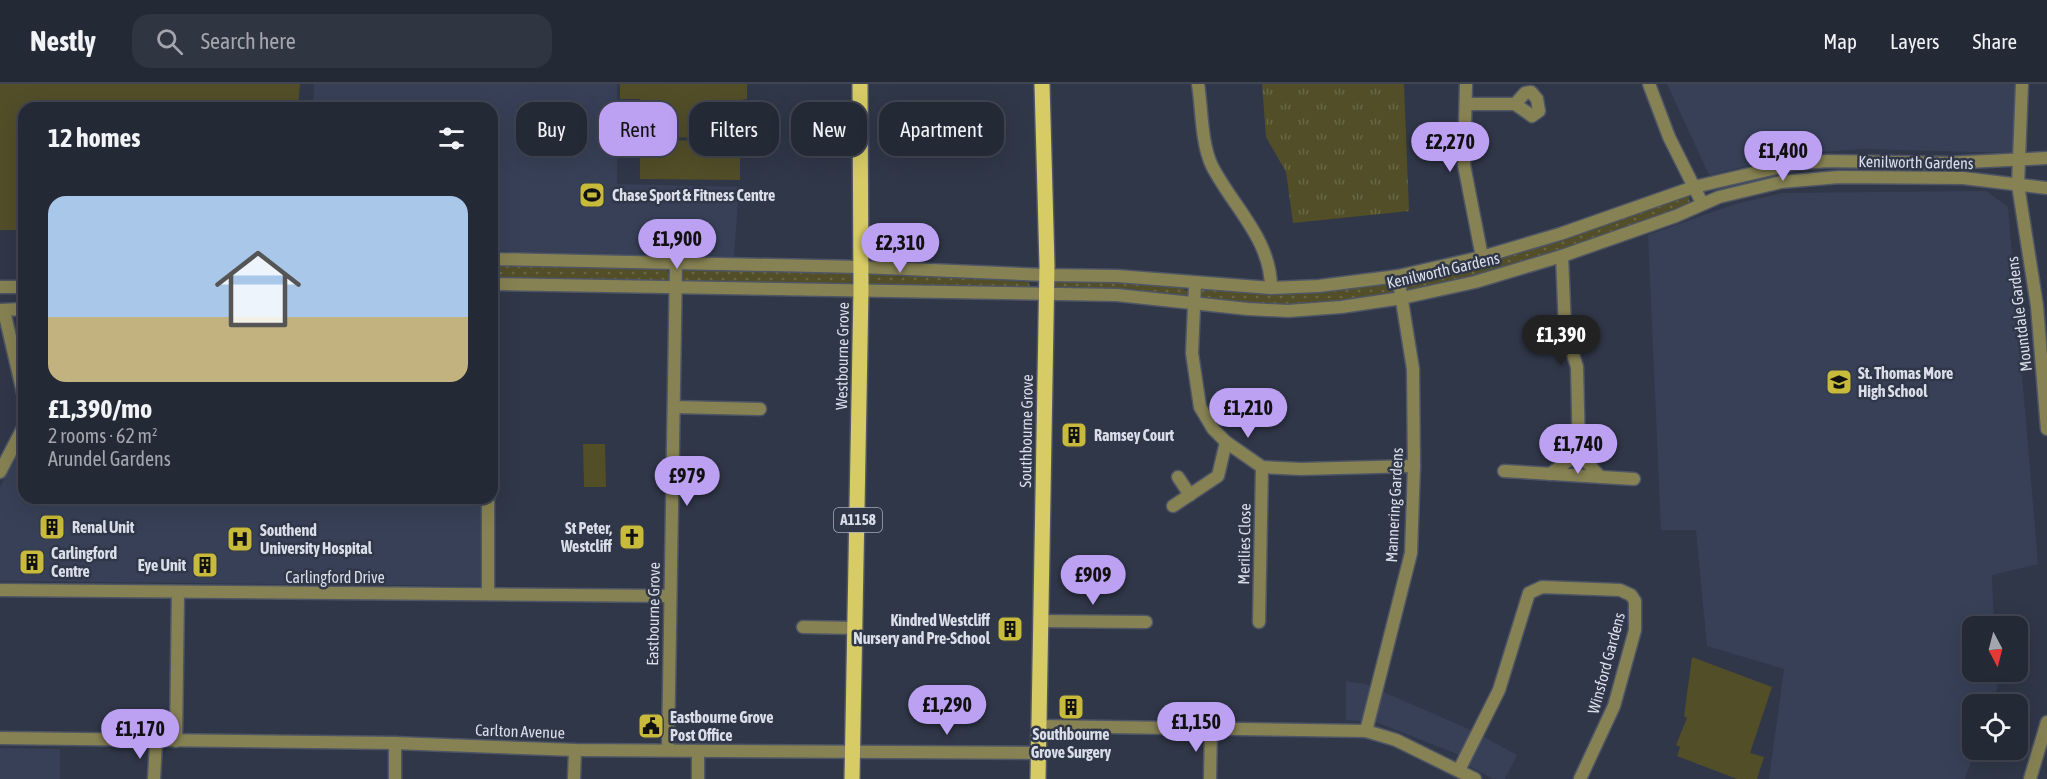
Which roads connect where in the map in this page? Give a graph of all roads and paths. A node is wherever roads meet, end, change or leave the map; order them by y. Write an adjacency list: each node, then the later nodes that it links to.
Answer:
1 (860, 84): 19 (main road, Westbourne Grove / A1158)
2 (1042, 84): 26 (main road, Southbourne Grove)
3 (1198, 84): 27 (street)
4 (1466, 84): 7 (street)
5 (1649, 84): 12 (street)
6 (2022, 84): 10 (street, Mountdale Gardens)
7 (1467, 104): 8 (street); 16 (street)
8 (1515, 104)
9 (2047, 159): 10 (street, Kenilworth Gardens)
10 (2018, 160): 11 (street, Mountdale Gardens); 12 (street, Kenilworth Gardens)
11 (2018, 184): 13 (street, Kenilworth Gardens); 14 (street, Kenilworth Gardens); 37 (street, Mountdale Gardens)
12 (1694, 187): 14 (street); 16 (street, Kenilworth Gardens)
13 (2047, 188)
14 (1702, 203): 15 (street, Kenilworth Gardens)
15 (1562, 256): 30 (street, Kenilworth Gardens); 40 (street)
16 (1482, 257): 20 (street, Kenilworth Gardens)
17 (498, 259): 18 (street, Kenilworth Gardens)
18 (676, 263): 19 (street, Kenilworth Gardens); 23 (street, Eastbourne Grove)
19 (861, 270): 26 (street, Kenilworth Gardens); 28 (main road, Westbourne Grove / A1158); 29 (street)
20 (1398, 276): 27 (street, Kenilworth Gardens); 30 (street, Mannering Gardens)
21 (498, 284): 23 (street, Kenilworth Gardens)
22 (1195, 284): 26 (street, Kenilworth Gardens); 27 (street, Kenilworth Gardens); 31 (street)
23 (675, 285): 28 (street, Kenilworth Gardens); 35 (street, Eastbourne Grove)
24 (0, 287): 25 (street)
25 (18, 287)
26 (1046, 287): 29 (street, Kenilworth Gardens); 31 (street, Kenilworth Gardens); 56 (main road, Southbourne Grove)
27 (1271, 288)
28 (861, 290): 29 (street, Kenilworth Gardens); 60 (main road, Westbourne Grove / A1158)
29 (925, 292)
30 (1402, 298): 31 (street, Kenilworth Gardens); 41 (street, Mannering Gardens)
31 (1194, 305): 39 (street)
32 (18, 310): 33 (street)
33 (2, 311): 34 (street)
34 (18, 374)
35 (674, 407): 36 (street); 55 (street, Eastbourne Grove)
36 (760, 409)
37 (2047, 429)
38 (18, 438): 44 (street)
39 (1226, 442): 42 (street); 49 (street)
40 (1579, 453): 45 (street); 47 (street)
41 (1414, 466): 42 (street); 64 (street, Mannering Gardens)
42 (1262, 467): 58 (street, Merilies Close)
43 (1504, 471): 45 (street)
44 (0, 472)
45 (1550, 474): 47 (street)
46 (1178, 477): 49 (street)
47 (1600, 477): 48 (street)
48 (1634, 479)
49 (1190, 495): 51 (street)
50 (488, 504): 54 (street)
51 (1173, 506)
52 (0, 590): 53 (street, Carlingford Drive)
53 (177, 592): 54 (street, Carlingford Drive); 67 (street)
54 (488, 594): 55 (street, Carlingford Drive)
55 (670, 597): 70 (street, Eastbourne Grove)
56 (1041, 621): 57 (street); 62 (main road, Southbourne Grove)
57 (1146, 622)
58 (1259, 622)
59 (803, 627): 60 (street)
60 (856, 628): 71 (main road, Westbourne Grove / A1158)
61 (2047, 722): 84 (street)
62 (1039, 726): 63 (street); 73 (main road, Southbourne Grove)
63 (1211, 727): 64 (street); 81 (street)
64 (1366, 731): 74 (street)
65 (0, 738): 66 (street, Carlton Avenue)
66 (156, 741): 67 (street, Carlton Avenue); 75 (street)
67 (176, 741): 68 (street, Carlton Avenue)
68 (395, 743): 69 (street, Carlton Avenue); 76 (street)
69 (575, 750): 70 (street, Carlton Avenue); 77 (street)
70 (668, 750): 72 (street, Carlton Avenue)
71 (854, 750): 72 (street, Carlton Avenue); 73 (street, Carlton Avenue); 79 (main road, Westbourne Grove / A1158)
72 (698, 751): 78 (street)
73 (1039, 753): 80 (main road, Southbourne Grove)
74 (1459, 770): 82 (street); 83 (street, Winsford Gardens)
75 (154, 779)
76 (395, 779)
77 (574, 779)
78 (698, 779)
79 (852, 779)
80 (1038, 779)
81 (1210, 779)
82 (1474, 779)
83 (1580, 779)
84 (2030, 779)

